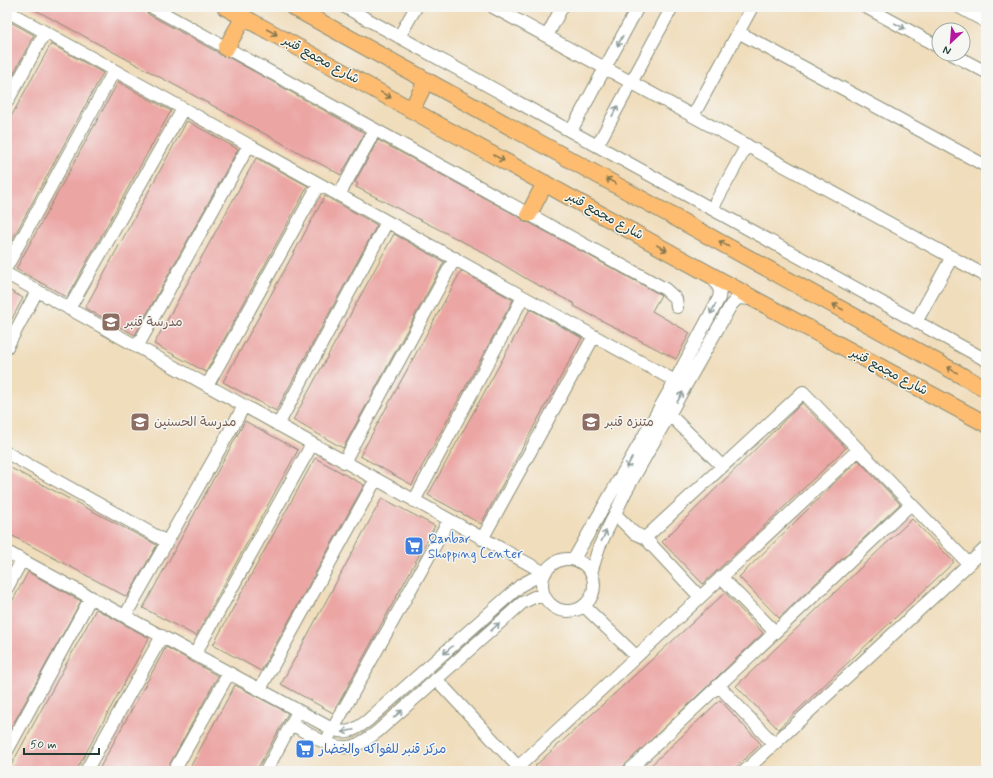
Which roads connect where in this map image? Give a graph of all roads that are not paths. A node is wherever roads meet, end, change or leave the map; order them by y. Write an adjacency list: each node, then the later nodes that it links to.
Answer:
1 (152, 7): 21 (street)
2 (225, 7): 14 (main road, شارع مجمع قنبر)
3 (293, 7): 26 (main road)
4 (345, 7): 19 (street)
5 (416, 7): 19 (street)
6 (493, 7): 18 (street)
7 (562, 7): 18 (street)
8 (638, 7): 23 (street, one-way to 23)
9 (672, 7): 27 (street)
10 (752, 7): 17 (street)
11 (866, 7): 20 (street, one-way to 20)
12 (959, 7): 15 (street)
13 (7, 11): 16 (street)
14 (244, 17): 21 (main road); 30 (main road, شارع مجمع قنبر, one-way to 30)
15 (986, 22)
16 (45, 32): 24 (street); 28 (street)
17 (738, 32): 31 (street); 37 (street)
18 (546, 36): 23 (street)
19 (399, 37): 33 (street)
20 (931, 43)
21 (226, 48): 32 (street)
22 (967, 62): 25 (street)
23 (605, 68): 27 (street); 33 (street)
24 (114, 70): 29 (street); 46 (street)
25 (986, 72)
26 (426, 80): 30 (main road); 62 (main road, one-way to 26)
27 (631, 82): 31 (street); 36 (street, one-way to 27)
28 (7, 102)
29 (183, 109): 34 (street); 54 (street)
30 (412, 109): 38 (main road, شارع مجمع قنبر, one-way to 38)
31 (693, 116): 35 (street)
32 (375, 130): 40 (street); 42 (street)
33 (571, 132): 36 (street)
34 (249, 145): 39 (street); 58 (street)
35 (747, 145): 41 (street); 44 (street)
36 (597, 146): 41 (street)
37 (986, 166)
38 (545, 183): 42 (main road); 48 (main road, شارع مجمع قنبر, one-way to 48)
39 (319, 184): 40 (street); 61 (street)
40 (339, 195): 43 (street)
41 (712, 209): 55 (street)
42 (529, 214): 53 (street)
43 (387, 222): 45 (street); 66 (street)
44 (952, 257): 49 (street); 55 (street)
45 (455, 258): 51 (street); 71 (street)
46 (7, 266)
47 (7, 274): 50 (street)
48 (711, 275): 52 (main road, شارع مجمع قنبر); 60 (street, one-way to 60)
49 (986, 276)
50 (37, 291): 54 (street); 57 (street)
51 (523, 297): 56 (street); 74 (street)
52 (756, 300): 64 (street, one-way to 52); 65 (main road, شارع مجمع قنبر)
53 (677, 307)
54 (69, 309): 58 (street)
55 (916, 322): 59 (street)
56 (594, 336): 60 (street); 79 (street)
57 (7, 347)
58 (137, 347): 61 (street)
59 (986, 360)
60 (675, 381): 68 (street)
61 (207, 386): 63 (street)
62 (986, 388)
63 (244, 406): 66 (street); 80 (street)
64 (670, 415): 68 (street); 72 (street)
65 (986, 424)
66 (278, 425): 67 (street)
67 (312, 444): 71 (street); 97 (street)
68 (643, 449): 76 (street); 83 (street, one-way to 83)
69 (858, 450): 72 (street); 75 (street); 88 (street)
70 (7, 453): 80 (street)
71 (344, 462): 73 (street)
72 (722, 466): 78 (street)
73 (376, 479): 74 (street); 102 (street)
74 (414, 500): 77 (street)
75 (911, 504): 85 (street); 95 (street)
76 (615, 514): 78 (street); 86 (street, one-way to 76)
77 (449, 520): 79 (street); 106 (street)
78 (645, 538): 92 (street)
79 (482, 539): 87 (street)
80 (167, 542): 94 (street)
81 (986, 548): 85 (street)
82 (7, 552): 84 (street)
83 (574, 559): 86 (street); 87 (street)
84 (22, 560): 89 (street); 90 (street)
85 (968, 563): 109 (street)
86 (591, 572): 93 (street)
87 (544, 574): 91 (street); 104 (street, one-way to 104)
88 (721, 577): 92 (street); 95 (street)
89 (7, 588)
90 (91, 597): 94 (street); 110 (street)
91 (545, 597): 93 (street); 100 (street, one-way to 91)
92 (700, 597): 98 (street)
93 (584, 606): 98 (street)
94 (125, 616): 96 (street)
95 (775, 632): 101 (street)
96 (162, 636): 97 (street); 112 (street)
97 (195, 654): 99 (street)
98 (636, 656): 111 (street)
99 (229, 673): 102 (street); 113 (street)
100 (436, 680): 107 (street, one-way to 100); 111 (street)
101 (718, 686): 109 (street); 115 (street)
102 (260, 690): 103 (street)
103 (299, 711): 105 (street); 106 (street)
104 (367, 721): 106 (street, one-way to 106); 107 (street)
105 (291, 724): 108 (street); 114 (street)
106 (332, 729): 108 (street)
107 (377, 732): 108 (street)
108 (325, 742)
109 (774, 744): 116 (street)
110 (7, 751)
111 (520, 769)
112 (86, 771)
113 (174, 771)
114 (266, 771)
115 (628, 771)
116 (745, 771)

